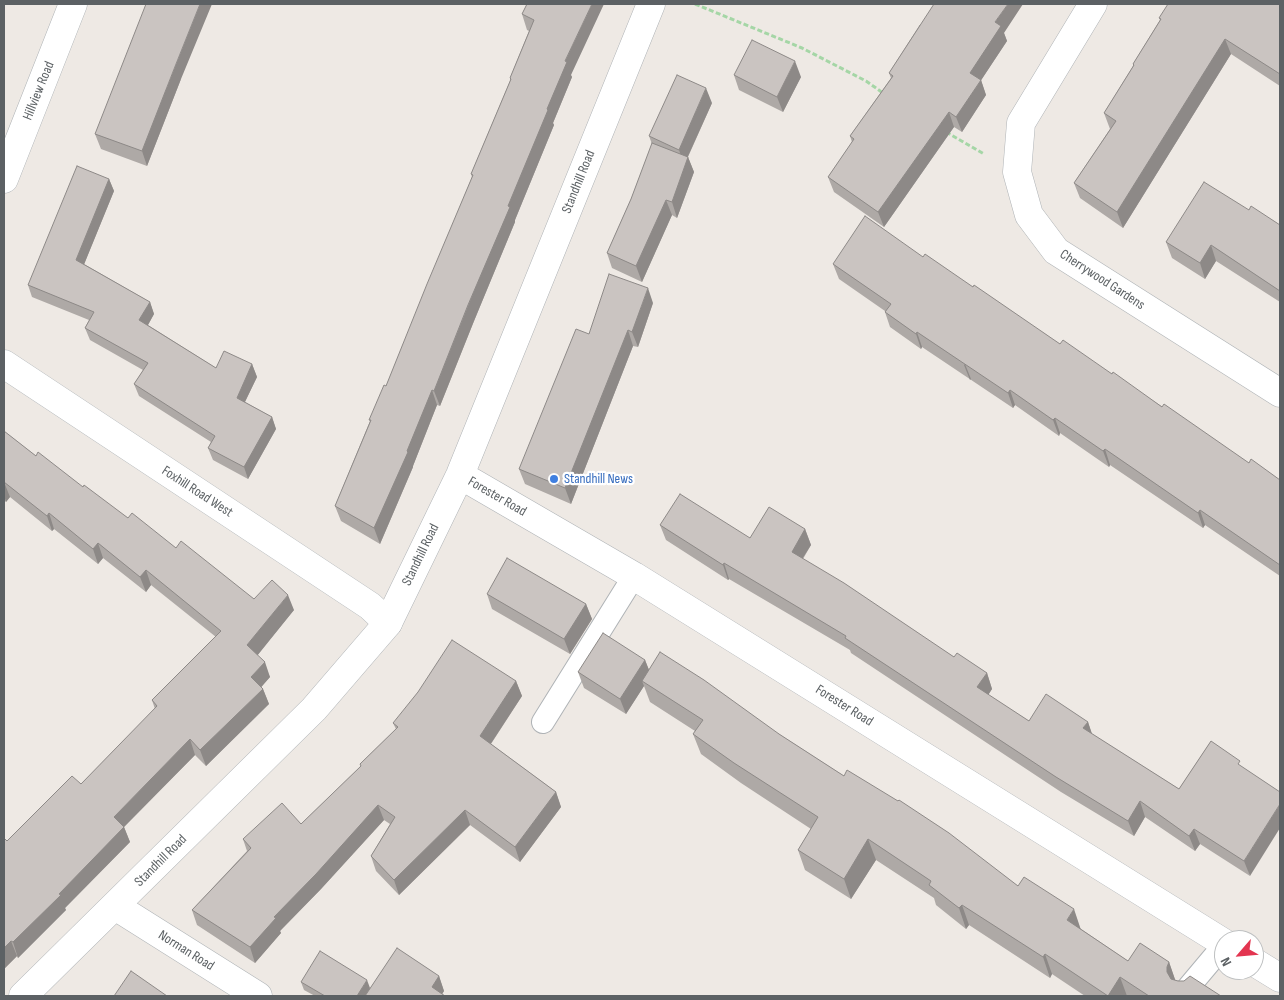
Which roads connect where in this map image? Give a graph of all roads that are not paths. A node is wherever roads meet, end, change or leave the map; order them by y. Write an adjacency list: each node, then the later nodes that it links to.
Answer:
1 (73, 4): 4 (street, Hillview Road)
2 (651, 4): 7 (street, Standhill Road)
3 (1093, 4): 6 (street, Cherrywood Gardens)
4 (4, 179)
5 (4, 364): 9 (street, Foxhill Road West)
6 (1280, 393)
7 (460, 475): 8 (street, Forester Road); 9 (street, Standhill Road)
8 (634, 576): 10 (lane); 12 (street, Forester Road)
9 (388, 622): 11 (street, Standhill Road)
10 (543, 722)
11 (115, 906): 17 (street, Norman Road); 18 (street, Standhill Road)
12 (1214, 938)
13 (1214, 956): 16 (lane)
14 (1264, 968): 15 (street)
15 (1280, 978)
16 (1186, 989)
17 (251, 995)
18 (24, 996)

